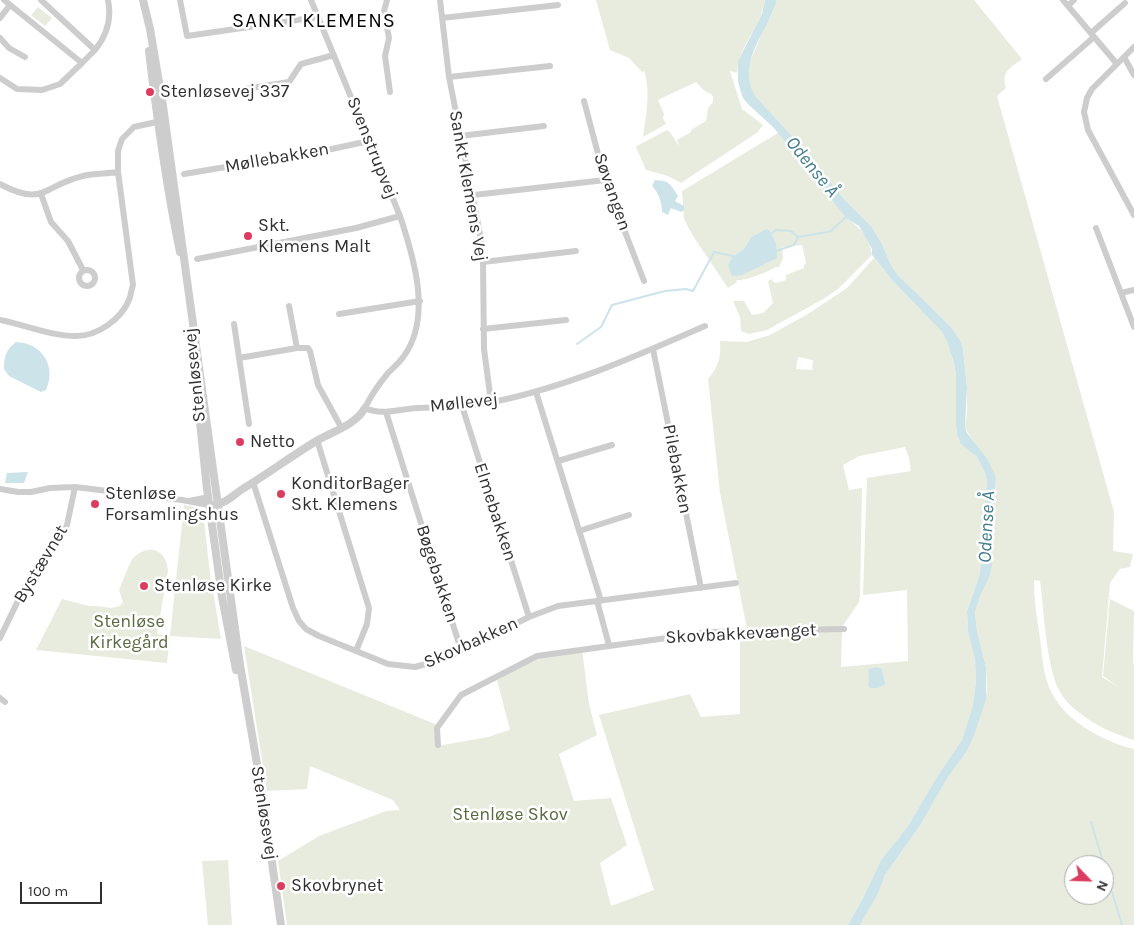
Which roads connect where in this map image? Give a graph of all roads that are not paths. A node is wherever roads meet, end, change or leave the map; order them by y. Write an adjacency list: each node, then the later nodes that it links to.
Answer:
1 (4, 0): 12 (street)
2 (41, 0): 20 (street)
3 (108, 0): 20 (street)
4 (143, 0): 34 (street, Stenløsevej)
5 (180, 0): 14 (street)
6 (311, 0): 14 (street, Svenstrupvej)
7 (387, 0): 31 (street)
8 (440, 0): 16 (street, Sankt Klemens Vej)
9 (1074, 0): 10 (street)
10 (1065, 3): 17 (street)
11 (1125, 3): 17 (street)
12 (10, 5): 15 (street); 24 (street)
13 (558, 5): 16 (street)
14 (318, 16): 21 (street, Svenstrupvej)
15 (0, 18)
16 (442, 18): 28 (street, Sankt Klemens Vej)
17 (1093, 35): 25 (street); 30 (street)
18 (0, 38): 23 (street)
19 (1134, 47): 22 (street)
20 (96, 50): 24 (street)
21 (334, 55): 32 (street); 37 (street, Svenstrupvej)
22 (1124, 57): 25 (street); 27 (street)
23 (24, 58)
24 (82, 64): 29 (street)
25 (1118, 64): 44 (street)
26 (550, 66): 28 (street)
27 (1134, 75)
28 (449, 77): 36 (street, Sankt Klemens Vej)
29 (0, 78)
30 (1046, 78)
31 (390, 92)
32 (212, 94)
33 (584, 101): 40 (street, Søvangen)
34 (161, 122): 38 (street); 79 (street, Stenløsevej)
35 (544, 126): 36 (street)
36 (460, 136): 43 (street, Sankt Klemens Vej)
37 (369, 141): 39 (street, Møllebakken); 45 (street, Svenstrupvej)
38 (118, 172): 42 (street); 57 (street)
39 (184, 174)
40 (605, 180): 43 (street); 51 (street, Søvangen)
41 (0, 184): 42 (street)
42 (41, 194): 50 (street)
43 (474, 195): 49 (street, Sankt Klemens Vej)
44 (1134, 215)
45 (400, 216): 48 (street); 54 (street, Svenstrupvej)
46 (1096, 228): 53 (street)
47 (576, 251): 49 (street)
48 (197, 259)
49 (483, 262): 62 (street, Sankt Klemens Vej)
50 (84, 270)
51 (644, 281)
52 (1134, 290): 53 (street)
53 (1121, 293): 61 (street)
54 (420, 301): 56 (street); 69 (street, Svenstrupvej)
55 (289, 306): 63 (street)
56 (339, 314)
57 (0, 320)
58 (566, 320): 62 (street)
59 (234, 324): 65 (street)
60 (705, 326): 64 (street, Møllevej)
61 (1134, 327)
62 (483, 329): 67 (street, Sankt Klemens Vej)
63 (297, 348): 65 (street); 72 (street)
64 (653, 349): 66 (street, Møllevej); 83 (street, Pilebakken)
65 (239, 358): 71 (street)
66 (536, 392): 67 (street, Møllevej); 75 (street)
67 (492, 402): 68 (street, Møllevej)
68 (462, 406): 70 (street, Møllevej); 85 (street, Elmebakken)
69 (365, 408): 70 (street, Møllevej); 72 (street)
70 (386, 412): 89 (street, Bøgebakken)
71 (249, 424)
72 (341, 427): 73 (street)
73 (317, 440): 76 (street); 90 (street)
74 (612, 445): 75 (street)
75 (558, 461): 81 (street)
76 (254, 482): 79 (street); 90 (street, Skovbakken)
77 (75, 487): 78 (street); 79 (street); 87 (street, Bystævnet)
78 (0, 488)
79 (213, 501): 92 (street, Stenløsevej)
80 (629, 515): 81 (street)
81 (579, 531): 84 (street)
82 (736, 583): 83 (street, Skovbakken)
83 (701, 588): 84 (street, Skovbakken)
84 (599, 601): 85 (street, Skovbakken); 88 (street)
85 (528, 617): 89 (street, Skovbakken)
86 (844, 629): 88 (street, Skovbakkevænget)
87 (0, 638)
88 (609, 645): 91 (street, Skovbakkevænget)
89 (462, 650): 90 (street, Skovbakken)
90 (356, 652)
91 (438, 745)
92 (281, 925)

